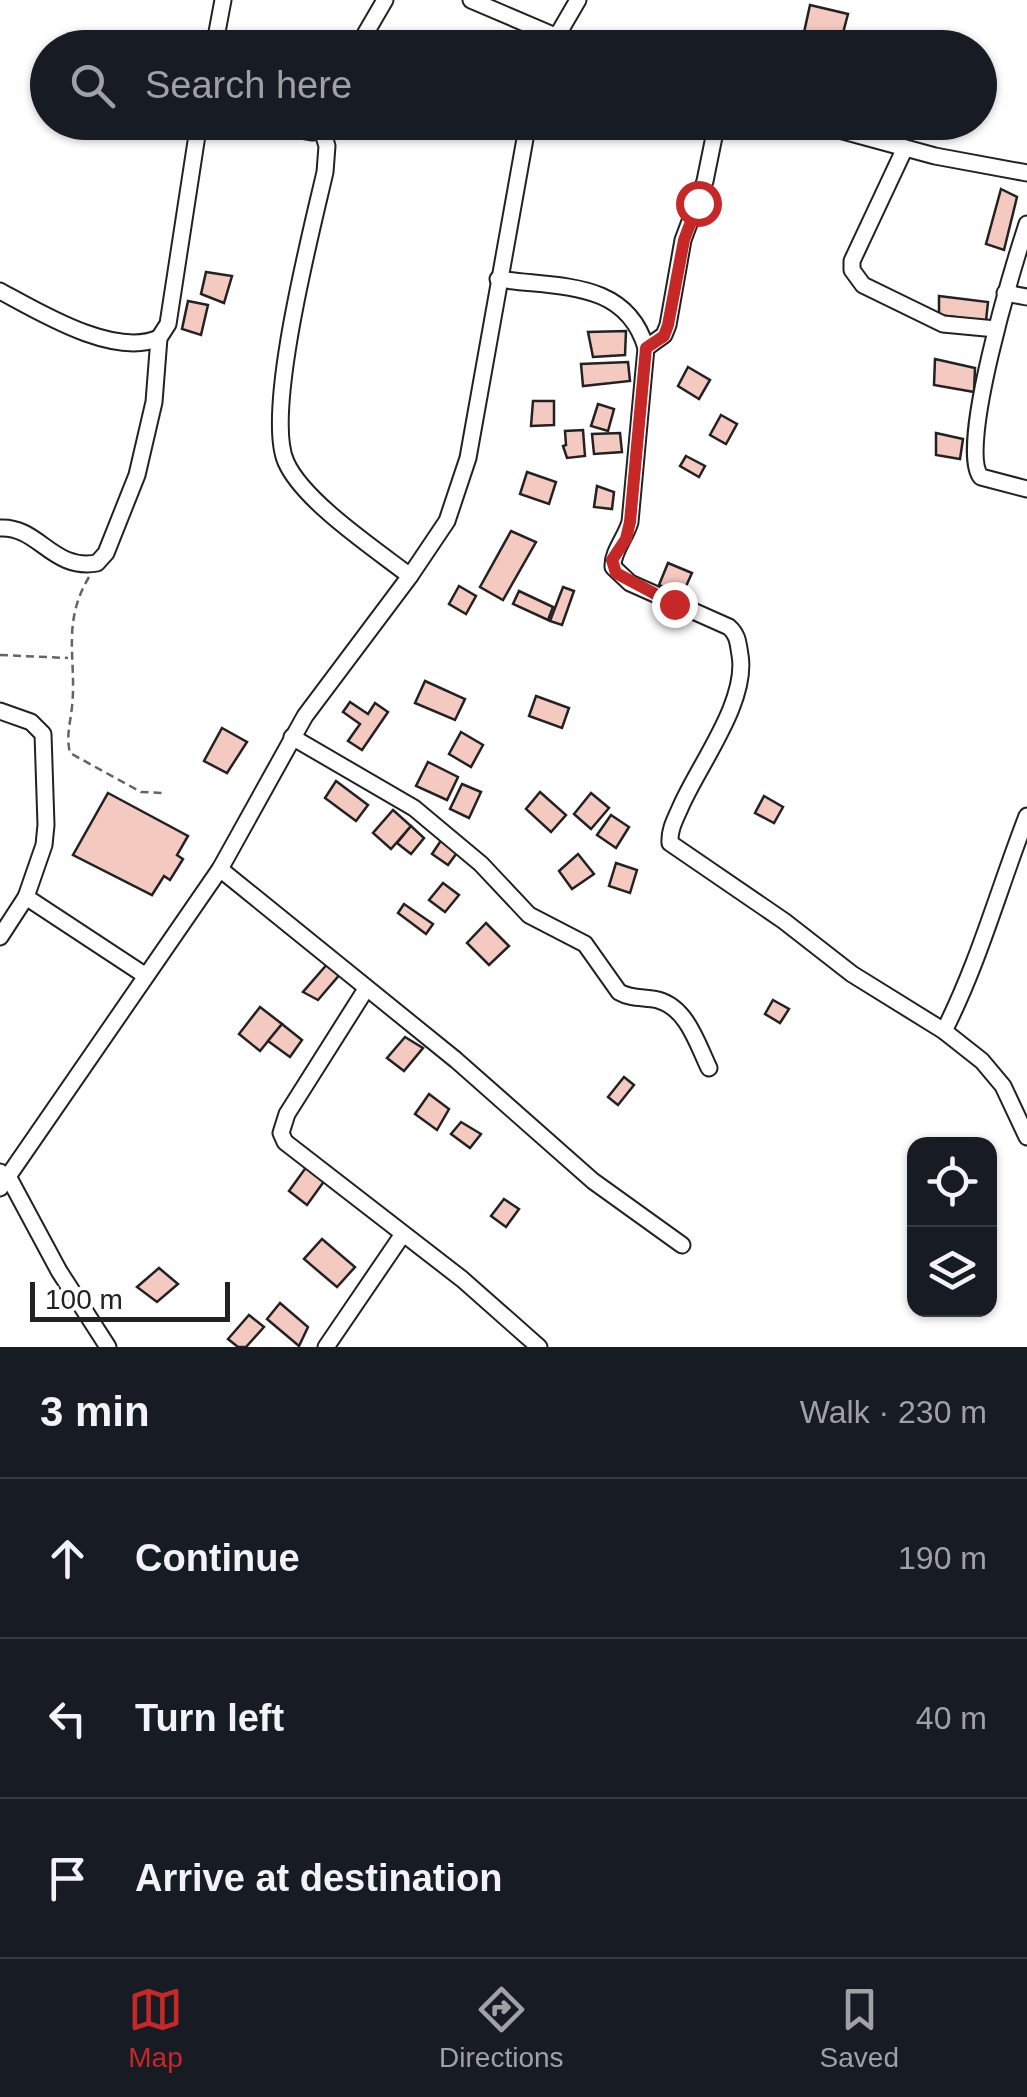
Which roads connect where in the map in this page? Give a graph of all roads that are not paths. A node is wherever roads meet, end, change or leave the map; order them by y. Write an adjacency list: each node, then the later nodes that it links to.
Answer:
1 (223, 0): 5 (street)
2 (385, 0): 6 (street)
3 (471, 0): 7 (street)
4 (578, 0): 8 (street)
5 (217, 30)
6 (367, 30)
7 (530, 30)
8 (560, 30)
9 (196, 140): 22 (street)
10 (326, 140): 26 (street)
11 (525, 140): 17 (street)
12 (713, 140): 23 (street)
13 (876, 140): 14 (street)
14 (905, 148): 15 (street); 21 (street)
15 (1027, 173)
16 (1027, 224): 19 (street)
17 (498, 279): 23 (street); 26 (street)
18 (0, 291): 22 (street)
19 (1005, 293): 20 (street); 21 (street)
20 (1027, 297)
21 (996, 328): 24 (street)
22 (159, 338): 25 (street)
23 (646, 348): 35 (street)
24 (1027, 490)
25 (0, 528)
26 (410, 576): 28 (street)
27 (0, 711): 31 (street)
28 (292, 737): 30 (street); 36 (street)
29 (1027, 816): 35 (street)
30 (220, 868): 33 (street); 34 (street)
31 (26, 897): 32 (street); 33 (street)
32 (0, 937)
33 (146, 976): 38 (street)
34 (366, 988): 39 (street); 40 (street)
35 (944, 1031): 37 (street)
36 (709, 1068)
37 (1027, 1137)
38 (3, 1180): 41 (street)
39 (403, 1234): 42 (street); 43 (street)
40 (682, 1244)
41 (108, 1347)
42 (326, 1347)
43 (539, 1347)

